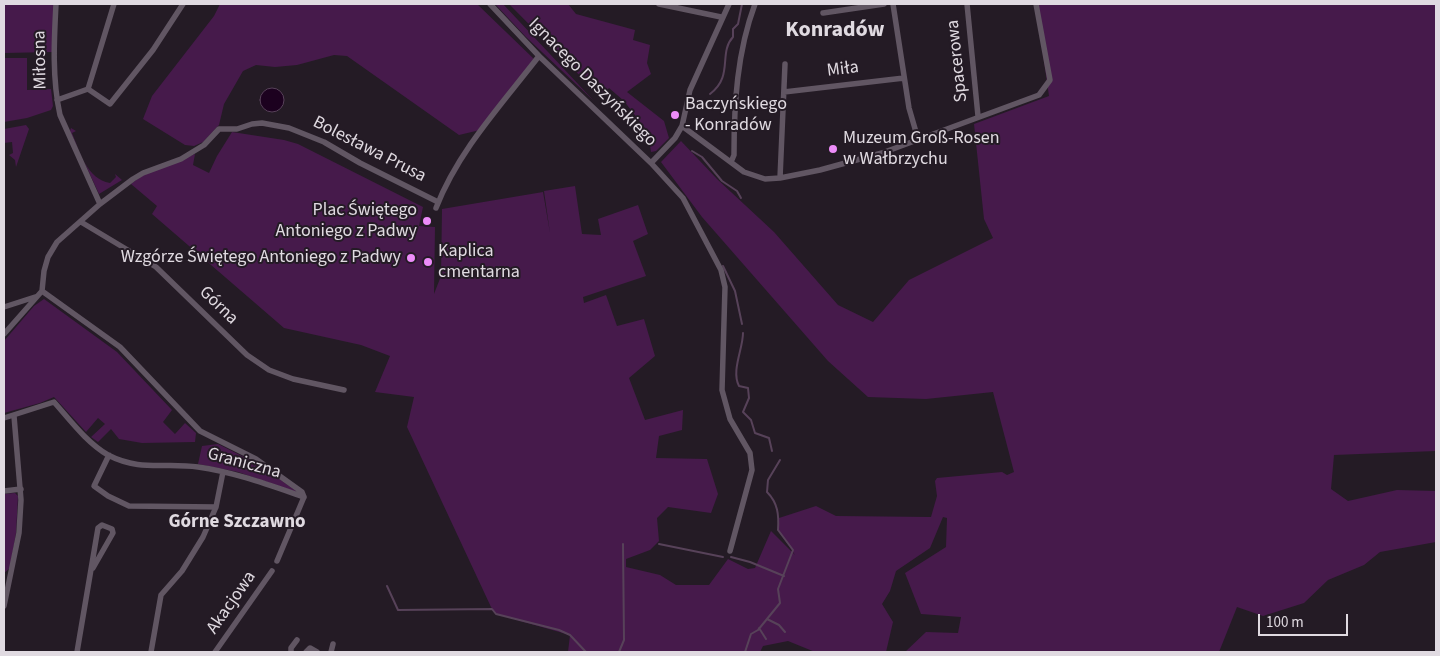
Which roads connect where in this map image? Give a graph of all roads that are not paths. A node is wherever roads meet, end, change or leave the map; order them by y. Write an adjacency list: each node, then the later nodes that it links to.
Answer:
1 (56, 4): 19 (street, Miłosna)
2 (114, 4): 17 (street)
3 (182, 4): 17 (street)
4 (490, 4): 14 (street, Ignacego Daszyńskiego)
5 (659, 4): 13 (street)
6 (728, 4): 13 (street)
7 (754, 4): 23 (street)
8 (884, 4): 12 (street)
9 (894, 4): 16 (street)
10 (968, 4): 20 (street, Spacerowa)
11 (1036, 4): 20 (street)
12 (823, 13)
13 (721, 17): 21 (street)
14 (539, 56): 24 (street, Ignacego Daszyńskiego); 26 (street, Bolesława Prusa)
15 (785, 64): 18 (street)
16 (904, 78): 18 (street, Miła); 22 (street)
17 (88, 89): 19 (street)
18 (784, 92): 25 (street)
19 (57, 100): 26 (street, Miłosna)
20 (978, 116): 22 (street)
21 (682, 126): 23 (street); 24 (street)
22 (918, 139): 25 (street)
23 (731, 162): 25 (street)
24 (651, 163): 41 (street, Ignacego Daszyńskiego)
25 (780, 178)
26 (100, 204): 27 (street, Bolesława Prusa)
27 (81, 222): 28 (street, Bolesława Prusa); 32 (street, Górna)
28 (42, 291): 29 (street); 39 (street)
29 (35, 297): 30 (street); 31 (street)
30 (4, 307)
31 (4, 334)
32 (344, 390)
33 (14, 416): 34 (street, Graniczna); 35 (street, Graniczna); 37 (street)
34 (4, 418)
35 (109, 455): 36 (street, Graniczna); 40 (street)
36 (223, 472): 39 (street, Graniczna); 40 (street)
37 (21, 489): 38 (street); 45 (street)
38 (4, 491)
39 (304, 497): 42 (street)
40 (216, 507): 51 (street)
41 (730, 551)
42 (277, 561)
43 (93, 568): 43 (street); 50 (street)
44 (272, 571): 52 (street, Akacjowa)
45 (7, 576): 46 (street)
46 (4, 606)
47 (296, 640): 53 (street)
48 (334, 644): 55 (street)
49 (308, 650): 54 (street)
50 (77, 652)
51 (150, 652)
52 (215, 652)
53 (291, 652)
54 (317, 652)
55 (330, 652)

